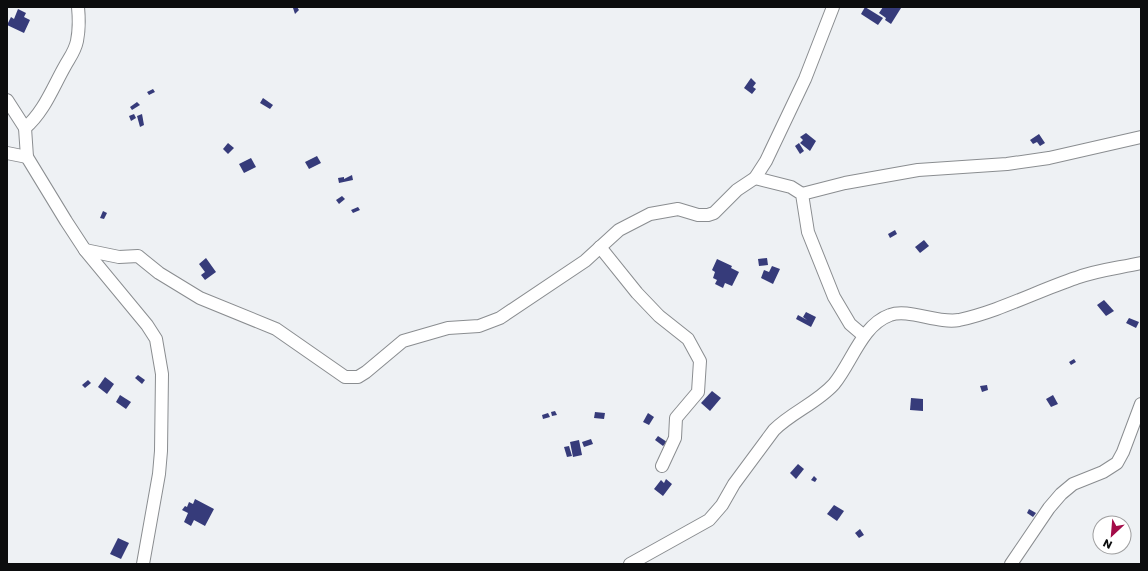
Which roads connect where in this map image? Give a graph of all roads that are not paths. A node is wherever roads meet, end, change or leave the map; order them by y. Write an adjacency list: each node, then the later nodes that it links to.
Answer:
1 (78, 7): 4 (street)
2 (833, 7): 8 (street)
3 (7, 100): 4 (street)
4 (25, 128): 7 (street)
5 (1141, 137): 9 (street)
6 (7, 153): 7 (street)
7 (27, 157): 11 (street)
8 (755, 178): 9 (street); 10 (street)
9 (802, 194): 13 (street)
10 (600, 247): 11 (street); 15 (street)
11 (85, 250): 16 (street)
12 (1141, 263): 13 (street)
13 (864, 336): 17 (street)
14 (1141, 404): 18 (street)
15 (662, 466)
16 (143, 564)
17 (630, 564)
18 (1011, 564)

